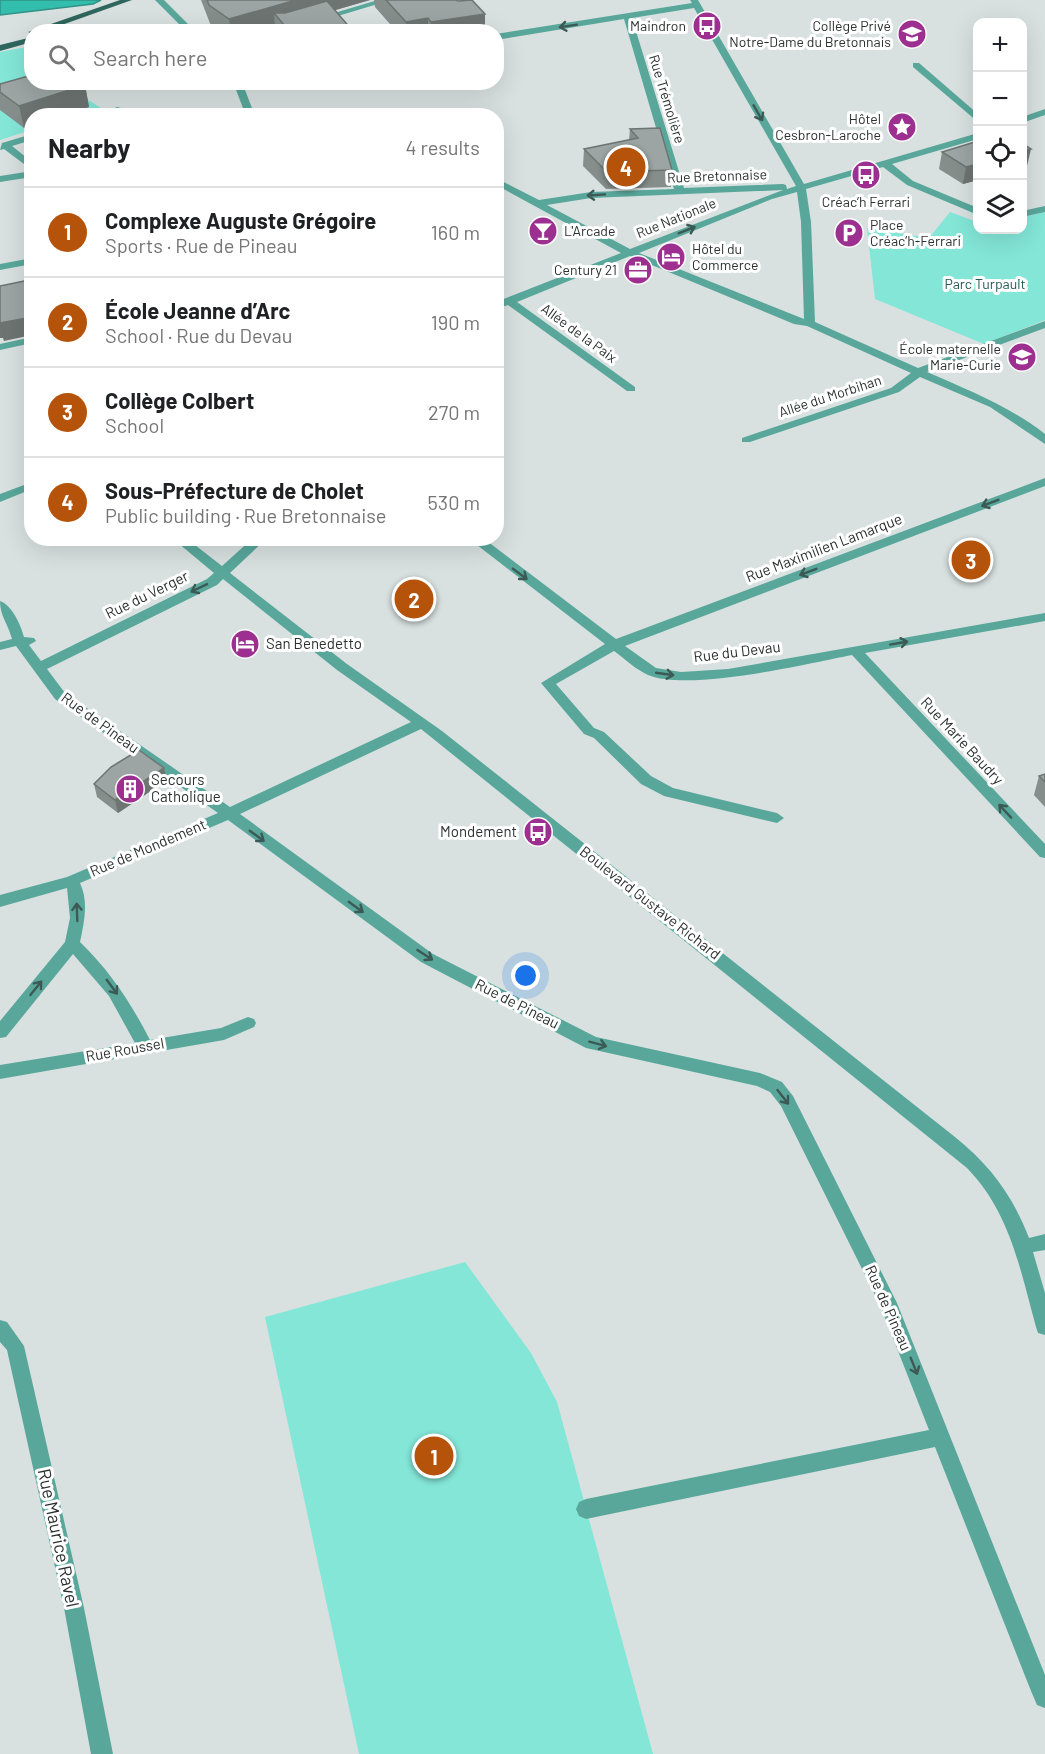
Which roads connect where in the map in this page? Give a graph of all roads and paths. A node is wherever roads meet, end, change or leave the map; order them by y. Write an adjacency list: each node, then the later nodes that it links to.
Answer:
1 (128, 0): 8 (main road)
2 (135, 0): 9 (main road)
3 (159, 0): 10 (street)
4 (387, 0): 7 (street)
5 (695, 2): 6 (street); 30 (street, one-way to 30)
6 (626, 16): 12 (street, one-way to 12); 31 (street, Rue Trémolière)
7 (307, 22)
8 (56, 24)
9 (74, 24)
10 (184, 24)
11 (24, 34): 13 (main road)
12 (504, 36)
13 (0, 41)
14 (24, 41): 15 (main road)
15 (0, 48)
16 (916, 65): 20 (street)
17 (240, 90): 18 (street)
18 (248, 108)
19 (1045, 111): 21 (street)
20 (973, 115)
21 (1027, 118)
22 (973, 137): 26 (street)
23 (24, 139): 24 (street)
24 (2, 146): 25 (street)
25 (24, 161)
26 (884, 164): 30 (street); 34 (street)
27 (24, 175): 28 (street)
28 (0, 179)
29 (504, 185): 32 (street)
30 (801, 186): 31 (street, Rue Bretonnaise); 36 (street, Rue Nationale, one-way to 30); 41 (street)
31 (680, 191): 32 (street, Rue Bretonnaise, one-way to 32)
32 (539, 203): 36 (street)
33 (1045, 209): 35 (street)
34 (973, 210)
35 (1027, 213)
36 (630, 253): 39 (street, Rue Nationale); 41 (street)
37 (24, 262): 38 (street)
38 (0, 267)
39 (509, 301): 40 (street, Rue Nationale); 46 (street, Allée de la Paix)
40 (504, 303)
41 (810, 323): 45 (street)
42 (1045, 324): 45 (street, Allée du Morbihan)
43 (24, 342): 44 (street)
44 (0, 347)
45 (918, 372): 47 (street, Allée du Morbihan); 48 (street)
46 (631, 389)
47 (746, 440)
48 (1045, 440)
49 (1045, 482): 60 (street, Rue Maximilien Lamarque, one-way to 60)
50 (24, 488): 51 (street)
51 (0, 498)
52 (188, 546): 55 (street, Boulevard Gustave Richard)
53 (252, 546): 55 (street, Rue du Verger)
54 (484, 546): 60 (street, Rue du Devau, one-way to 60)
55 (221, 573): 62 (street, Rue du Verger, one-way to 62); 64 (street, Boulevard Gustave Richard)
56 (0, 605): 58 (street, Rue de Pineau)
57 (1045, 617): 61 (street, Rue du Devau, one-way to 57)
58 (19, 641): 59 (street); 62 (street); 63 (street, Rue de Pineau)
59 (0, 645)
60 (614, 645): 61 (street, Rue du Devau, one-way to 61); 66 (street, Rue Maximilien Lamarque)
61 (856, 651): 67 (street, Rue Marie Baudry, one-way to 61)
62 (54, 660): 63 (street, Rue du Verger)
63 (39, 667): 65 (street, Rue de Pineau)
64 (422, 723): 65 (street, Rue de Mondement); 76 (street, Boulevard Gustave Richard)
65 (227, 814): 68 (street, Rue de Mondement); 79 (street, Rue de Pineau, one-way to 79)
66 (777, 818)
67 (1045, 853)
68 (71, 881): 69 (street, Rue de Mondement); 70 (street, one-way to 68)
69 (0, 901)
70 (72, 944): 72 (street, one-way to 70); 73 (street, one-way to 73)
71 (248, 1023): 73 (street, Rue Roussel)
72 (0, 1032)
73 (145, 1046): 74 (street, Rue Roussel)
74 (0, 1072)
75 (1045, 1242): 76 (street)
76 (1022, 1247): 77 (street, Boulevard Gustave Richard)
77 (1045, 1327)
78 (0, 1328): 82 (street, Rue Maurice Ravel)
79 (941, 1437): 80 (street); 81 (street, Rue de Pineau)
80 (586, 1509)
81 (1045, 1697)
82 (102, 1754)

